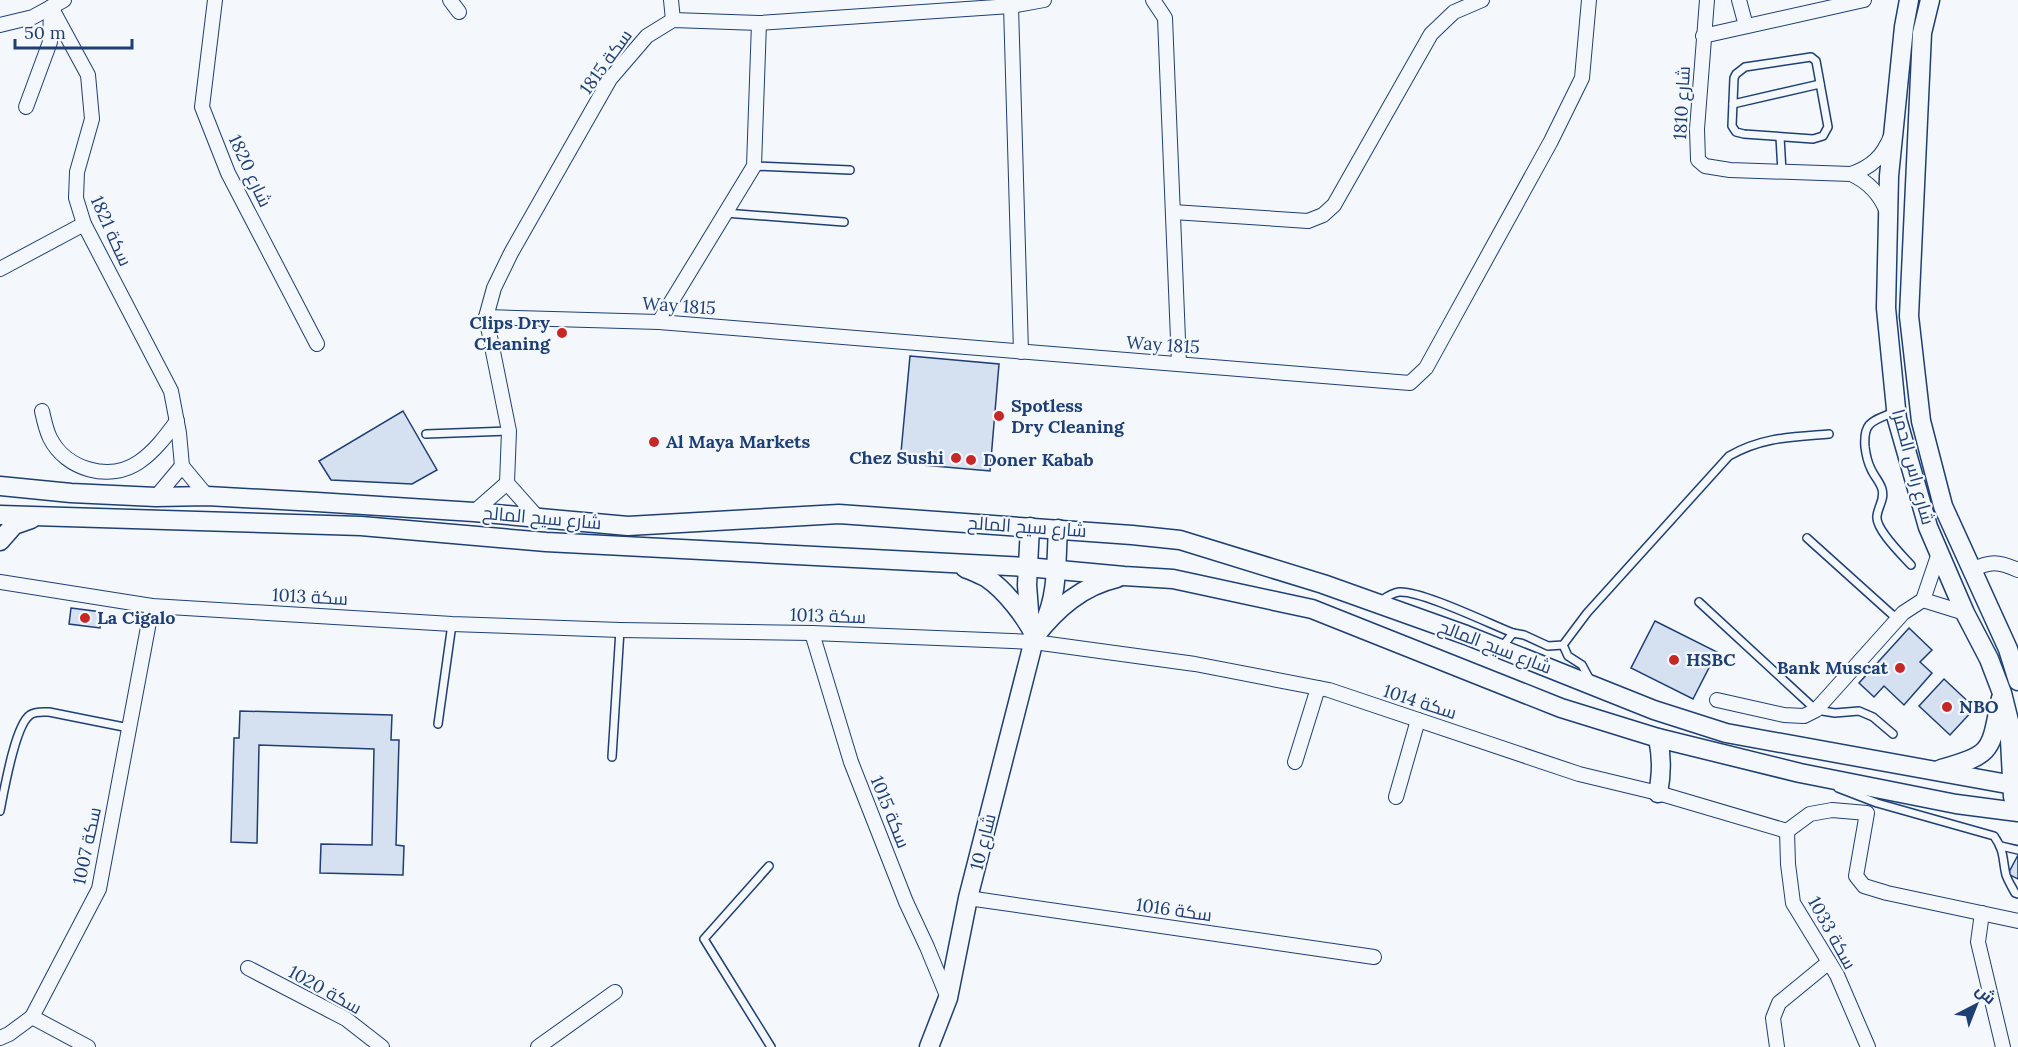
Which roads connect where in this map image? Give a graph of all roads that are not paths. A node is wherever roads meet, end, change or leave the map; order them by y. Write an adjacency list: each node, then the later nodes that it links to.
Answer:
1 (64, 0): 15 (street)
2 (215, 0): 39 (street, 1820 شارع)
3 (450, 0): 16 (street)
4 (672, 0): 17 (street)
5 (1044, 0): 14 (street)
6 (1153, 0): 31 (street)
7 (1482, 0): 31 (street)
8 (1589, 0): 41 (street, Way 1815)
9 (1707, 0): 21 (street, شارع 1810)
10 (1738, 0): 20 (street)
11 (1864, 0): 20 (street)
12 (1909, 0): 25 (street, شارع راس الحمرا)
13 (1930, 0): 66 (street, شارع راس الحمرا)
14 (1011, 6): 18 (street); 40 (street)
15 (51, 8): 19 (street); 24 (street); 35 (street, سكة 1821)
16 (459, 12)
17 (673, 20): 18 (street); 37 (street, سكة 1815)
18 (759, 23): 27 (street)
19 (0, 25)
20 (1746, 26): 21 (street)
21 (1703, 36): 29 (street, شارع 1810)
22 (1820, 84): 23 (lane); 23 (lane); 26 (lane)
23 (1733, 104): 26 (lane)
24 (26, 107)
25 (1894, 128): 30 (street, شارع 1810); 33 (street, شارع راس الحمرا)
26 (1780, 137): 29 (lane)
27 (754, 166): 28 (lane); 32 (street)
28 (850, 170)
29 (1782, 172): 30 (street, شارع 1810)
30 (1851, 174): 33 (street)
31 (1173, 212): 41 (street)
32 (725, 213): 34 (lane); 38 (street)
33 (1888, 214): 43 (street, شارع راس الحمرا)
34 (844, 222)
35 (84, 224): 36 (street); 44 (street, سكة 1821)
36 (0, 269)
37 (486, 317): 38 (street, Way 1815); 45 (street, سكة 1815)
38 (659, 322): 40 (street, Way 1815)
39 (317, 344)
40 (1021, 352): 41 (street, Way 1815)
41 (1179, 364)
42 (42, 411): 44 (street)
43 (1896, 411): 61 (street, شارع راس الحمرا); 63 (lane)
44 (177, 421): 48 (street, سكة 1821)
45 (509, 430): 46 (lane); 49 (street, سكة 1815)
46 (426, 434)
47 (1829, 434): 81 (lane)
48 (182, 466): 51 (street); 52 (street)
49 (507, 483): 53 (street); 56 (street)
50 (0, 486): 52 (street, شارع سيح المالح)
51 (207, 496): 52 (street, شارع سيح المالح); 53 (street, شارع سيح المالح)
52 (156, 497)
53 (474, 512): 56 (street, شارع سيح المالح)
54 (0, 515): 55 (street, شارع سيح المالح)
55 (40, 516): 60 (street); 62 (street, شارع سيح المالح)
56 (539, 519): 57 (street, شارع سيح المالح)
57 (1030, 527): 58 (street, شارع سيح المالح); 64 (street)
58 (1058, 529): 65 (street, شارع 10); 72 (street, شارع سيح المالح)
59 (1807, 538): 75 (lane)
60 (0, 541)
61 (1939, 553): 70 (street); 74 (street, شارع راس الحمرا)
62 (952, 563): 64 (street, شارع سيح المالح); 78 (street)
63 (1911, 565)
64 (1027, 567): 65 (street, شارع سيح المالح); 78 (street)
65 (1055, 569): 68 (street, شارع سيح المالح); 78 (street, شارع 10)
66 (1971, 570): 67 (street); 83 (street, شارع راس الحمرا)
67 (2018, 570)
68 (1124, 576): 78 (street); 93 (street, شارع سيح المالح)
69 (0, 582): 73 (street, سكة 1013)
70 (1923, 600): 74 (street); 75 (street)
71 (1699, 602): 88 (lane)
72 (1377, 604): 80 (lane); 82 (street, شارع سيح المالح)
73 (152, 606): 76 (street, سكة 1013); 91 (street, سكة 1007)
74 (1965, 614): 86 (street, شارع راس الحمرا)
75 (1897, 620): 88 (street)
76 (452, 624): 77 (street, سكة 1013); 90 (lane)
77 (620, 630): 79 (street, سكة 1013); 94 (lane)
78 (1036, 632): 79 (street, سكة 1013); 85 (street, سكة 1014); 108 (street, شارع 10)
79 (812, 633): 115 (street, سكة 1015)
80 (1513, 633): 81 (lane); 82 (lane)
81 (1563, 645): 84 (lane)
82 (1500, 649): 84 (street, شارع سيح المالح)
83 (2018, 681)
84 (1593, 686): 96 (street, شارع سيح المالح)
85 (1318, 688): 89 (street, سكة 1014); 95 (street)
86 (2001, 693): 96 (street); 98 (street, شارع راس الحمرا)
87 (1717, 700): 88 (street)
88 (1816, 710): 92 (lane)
89 (1418, 720): 99 (street, سكة 1014); 100 (street)
90 (438, 724)
91 (129, 728): 101 (lane); 116 (street, سكة 1007)
92 (1893, 734)
93 (1658, 738): 97 (street, شارع سيح المالح); 99 (street)
94 (612, 757)
95 (1295, 762)
96 (1936, 771): 98 (street, شارع سيح المالح)
97 (1800, 773): 102 (street, شارع سيح المالح); 104 (lane)
98 (2016, 786): 102 (street, شارع راس الحمرا)
99 (1658, 792): 103 (street, سكة 1014)
100 (1396, 797)
101 (0, 811)
102 (2015, 812)
103 (1786, 831): 109 (street); 112 (street, سكة 1033)
104 (2001, 846): 105 (lane); 107 (lane)
105 (2018, 850)
106 (769, 866): 121 (lane)
107 (2018, 894)
108 (968, 898): 111 (street, سكة 1016); 115 (street, شارع 10)
109 (1982, 913): 110 (street); 125 (street)
110 (2018, 921)
111 (1374, 957)
112 (1829, 962): 123 (street); 124 (street, سكة 1033)
113 (248, 968): 119 (street, سكة 1020)
114 (615, 992): 120 (street)
115 (948, 998): 122 (street, شارع 10)
116 (32, 1017): 117 (street); 118 (street)
117 (0, 1038)
118 (88, 1047)
119 (382, 1047)
120 (538, 1047)
121 (771, 1047)
122 (929, 1047)
123 (1777, 1047)
124 (1868, 1047)
125 (2003, 1047)

